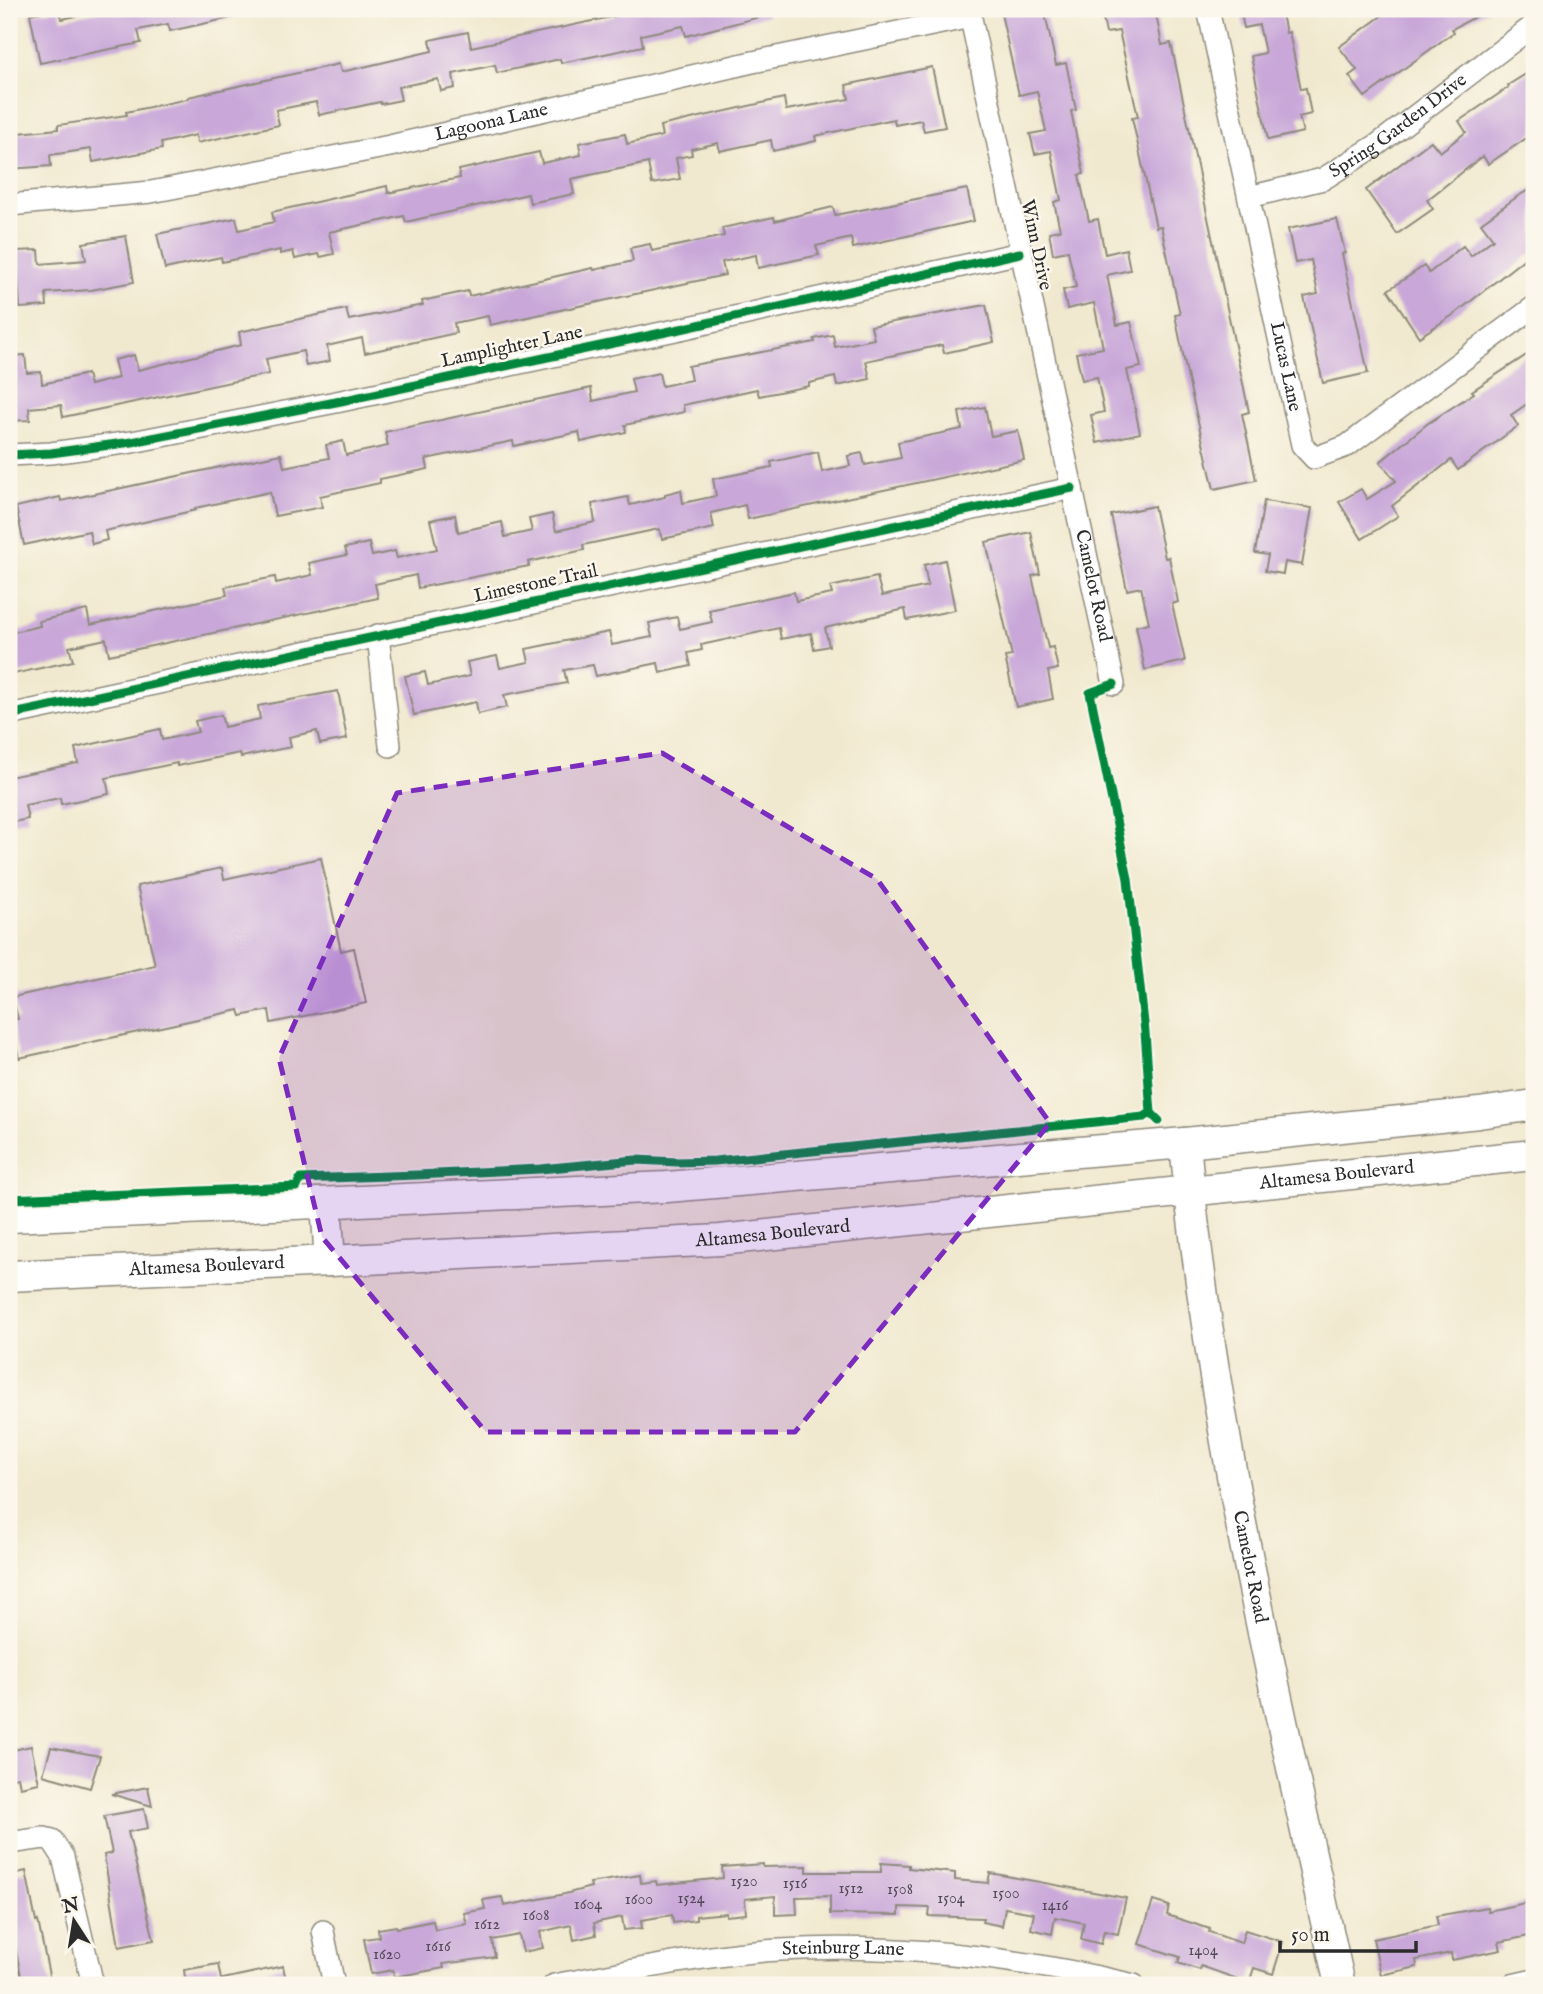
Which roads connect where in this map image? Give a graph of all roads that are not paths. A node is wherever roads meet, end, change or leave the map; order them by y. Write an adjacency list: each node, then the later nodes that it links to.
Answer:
1 (1208, 9): 4 (street, Lucas Lane)
2 (970, 13): 5 (street, Lagoona Lane); 6 (street, Winn Drive)
3 (1534, 25): 4 (street, Spring Garden Drive)
4 (1249, 197): 7 (street, Lucas Lane)
5 (9, 205)
6 (1020, 253): 8 (street, Lamplighter Lane); 9 (street, Winn Drive)
7 (1534, 307)
8 (9, 455)
9 (1072, 488): 10 (street, Limestone Trail); 11 (street, Camelot Road)
10 (378, 635): 12 (street, Limestone Trail); 13 (street)
11 (1114, 684)
12 (9, 715)
13 (390, 746)
14 (1534, 1105): 15 (main road)
15 (1185, 1143): 17 (main road, Camelot Road); 18 (main road)
16 (1534, 1155): 17 (main road, Altamesa Boulevard)
17 (1190, 1190): 20 (main road, Altamesa Boulevard); 29 (main road, Camelot Road)
18 (326, 1203): 19 (main road); 20 (main road)
19 (9, 1217)
20 (330, 1261): 21 (main road, Altamesa Boulevard)
21 (9, 1276)
22 (9, 1843): 25 (street)
23 (323, 1931): 26 (street)
24 (1534, 1980): 30 (street)
25 (93, 1985)
26 (334, 1985)
27 (554, 1985): 28 (street, Steinburg Lane)
28 (1133, 1985)
29 (1340, 1985)
30 (1512, 1985)

